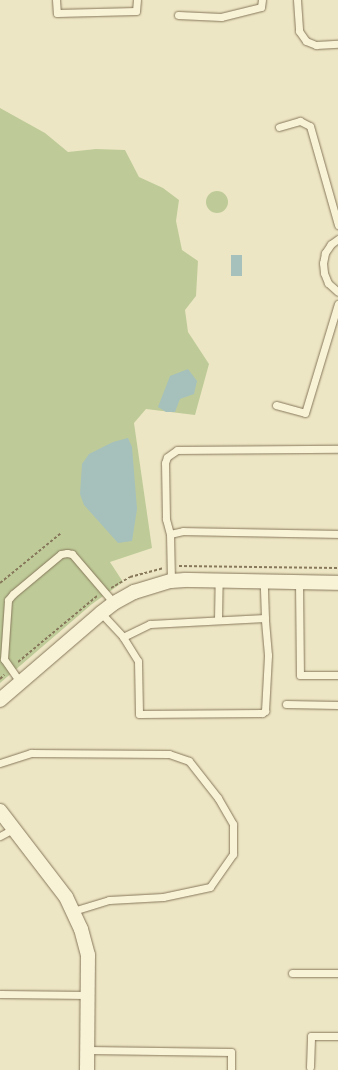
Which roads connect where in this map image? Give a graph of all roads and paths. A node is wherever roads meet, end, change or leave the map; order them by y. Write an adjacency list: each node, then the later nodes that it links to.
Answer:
1 (56, 0): 2 (lane)
2 (136, 0)
3 (262, 0): 5 (lane)
4 (297, 0): 6 (lane)
5 (178, 15)
6 (338, 44)
7 (279, 127): 8 (lane)
8 (338, 225)
9 (338, 239): 10 (lane)
10 (338, 292)
11 (338, 304): 12 (lane)
12 (276, 405)
13 (338, 449): 15 (lane)
14 (62, 533): 21 (path)
15 (170, 534): 16 (lane); 17 (lane)
16 (338, 534)
17 (171, 581): 18 (street); 23 (street)
18 (219, 581): 19 (street); 26 (lane)
19 (264, 581): 20 (street); 25 (lane)
20 (299, 582): 22 (street); 28 (lane)
21 (0, 583)
22 (338, 583)
23 (114, 603): 24 (street); 29 (lane)
24 (101, 613): 27 (lane); 29 (street)
25 (265, 618): 26 (lane); 27 (lane)
26 (218, 620): 27 (lane)
27 (123, 637)
28 (338, 676)
29 (20, 682): 30 (street)
30 (0, 700)
31 (286, 704): 32 (lane)
32 (338, 705)
33 (0, 763): 37 (lane)
34 (0, 812): 35 (street)
35 (13, 829): 36 (lane); 37 (street)
36 (0, 836)
37 (73, 911): 41 (street)
38 (292, 973): 39 (lane)
39 (338, 973)
40 (0, 994): 41 (lane)
41 (88, 995): 43 (street)
42 (338, 1036): 44 (lane)
43 (88, 1050): 45 (street); 46 (lane)
44 (310, 1067)
45 (88, 1070)
46 (231, 1070)

